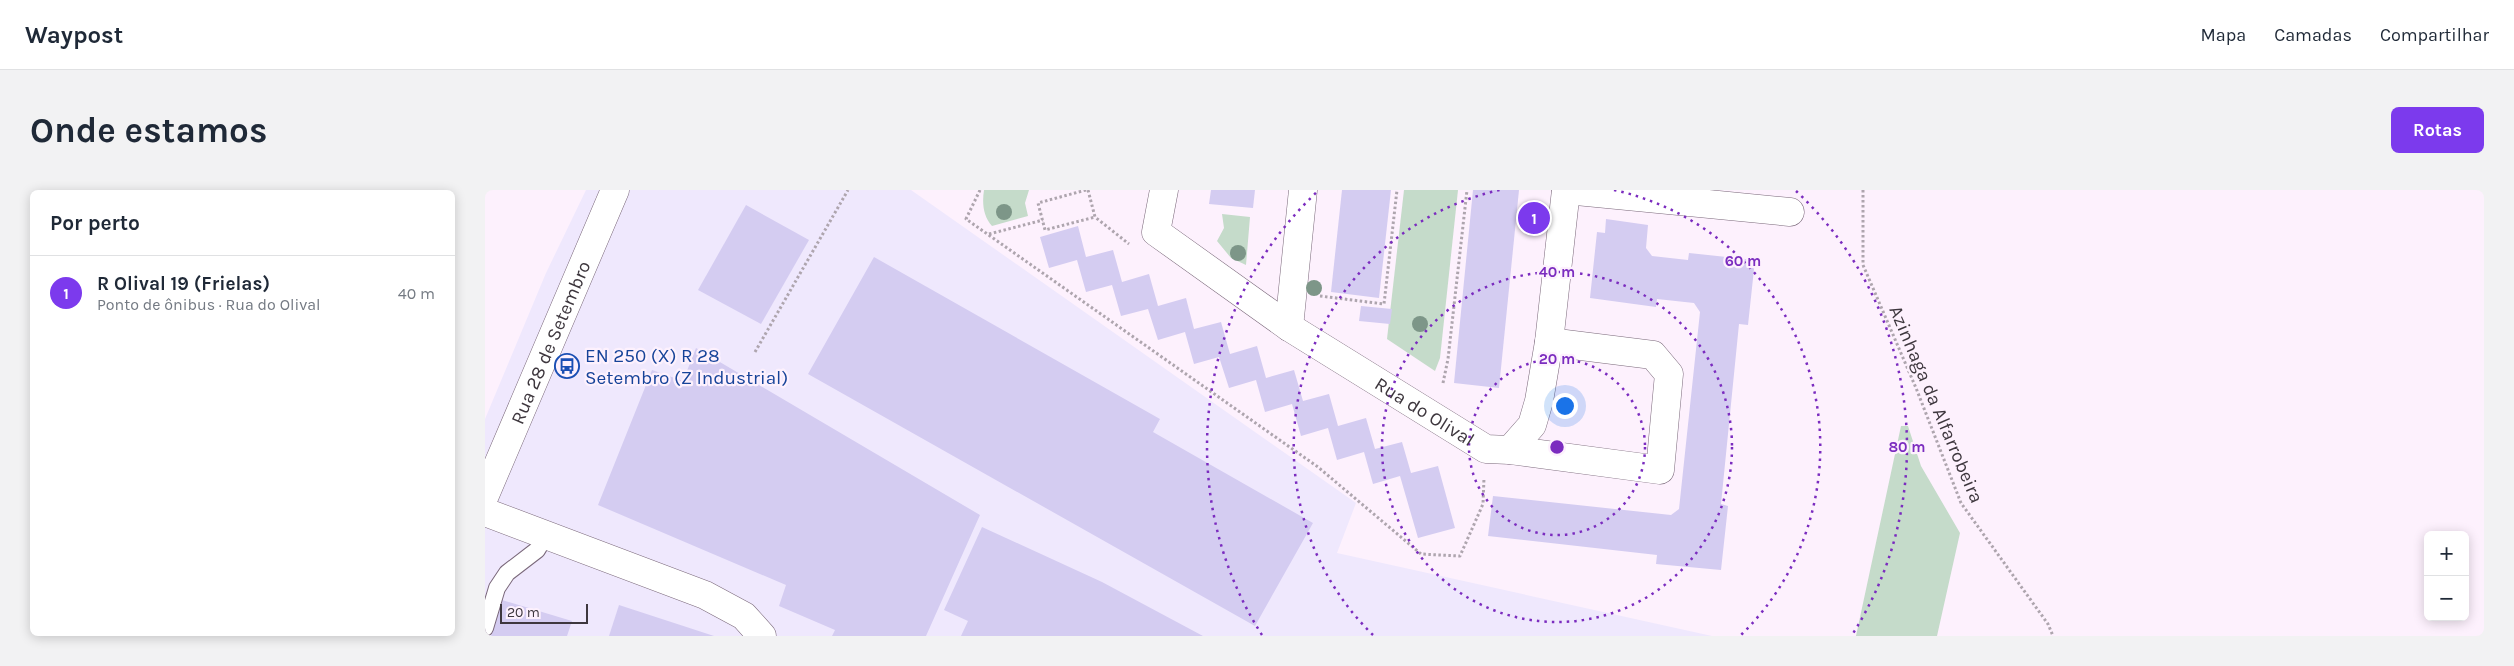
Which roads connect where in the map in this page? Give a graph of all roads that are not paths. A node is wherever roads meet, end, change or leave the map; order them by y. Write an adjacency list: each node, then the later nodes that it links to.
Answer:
1 (615, 190): 9 (street, Rua 28 de Setembro)
2 (1164, 190): 6 (street, Rua do Olival)
3 (1303, 190): 6 (street)
4 (1566, 190): 5 (street); 7 (street)
5 (1790, 212)
6 (1289, 327): 8 (street, Rua do Olival)
7 (1549, 342): 8 (street); 8 (street)
8 (1498, 450)
9 (485, 495)
10 (485, 512): 11 (street)
11 (547, 535): 12 (lane); 13 (street)
12 (485, 628)
13 (762, 636)

